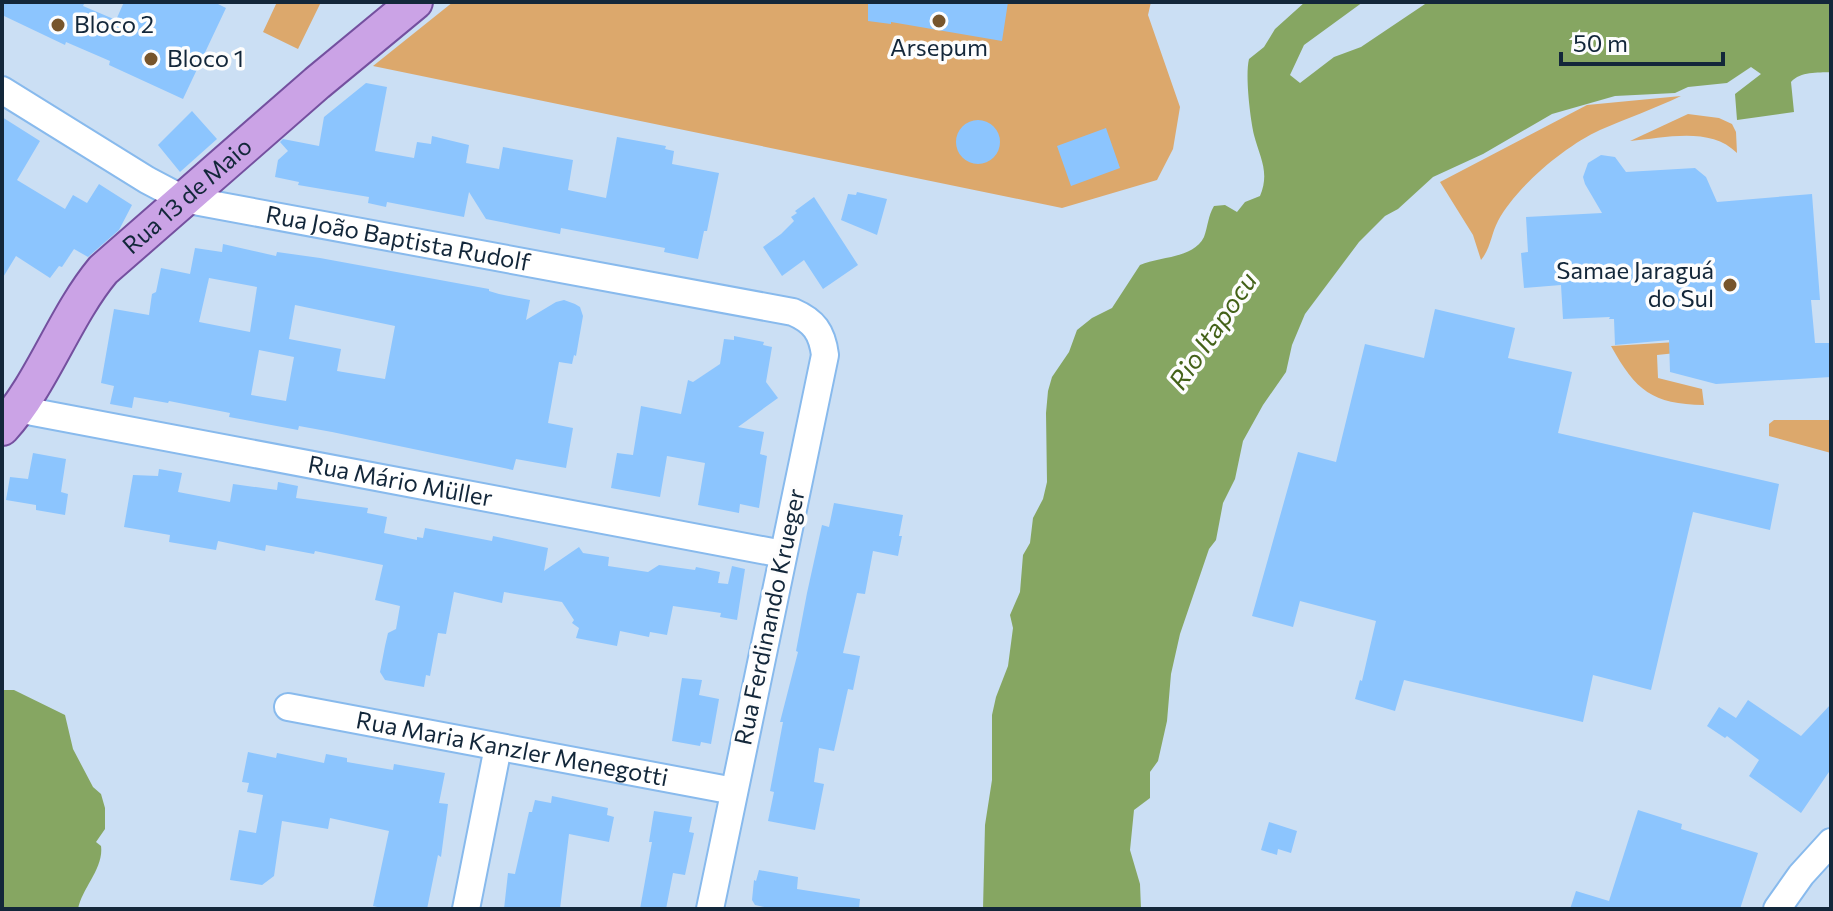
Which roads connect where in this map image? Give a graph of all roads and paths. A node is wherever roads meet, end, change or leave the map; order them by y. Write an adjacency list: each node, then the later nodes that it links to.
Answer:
1 (415, 2): 3 (main road, Rua 13 de Maio)
2 (2, 90): 3 (street, Rua João Baptista Rudolf)
3 (183, 199): 4 (street, Rua João Baptista Rudolf); 5 (main road, Rua 13 de Maio)
4 (816, 326): 6 (street, Rua Ferdinando Krueger)
5 (9, 418): 6 (street, Rua Mário Müller)
6 (783, 554): 9 (street, Rua Ferdinando Krueger)
7 (288, 707): 8 (street, Rua Maria Kanzler Menegotti)
8 (498, 747): 9 (street, Rua Maria Kanzler Menegotti); 11 (street)
9 (734, 791): 12 (street, Rua Ferdinando Krueger)
10 (1831, 842): 13 (street)
11 (466, 909)
12 (710, 909)
13 (1777, 909)

